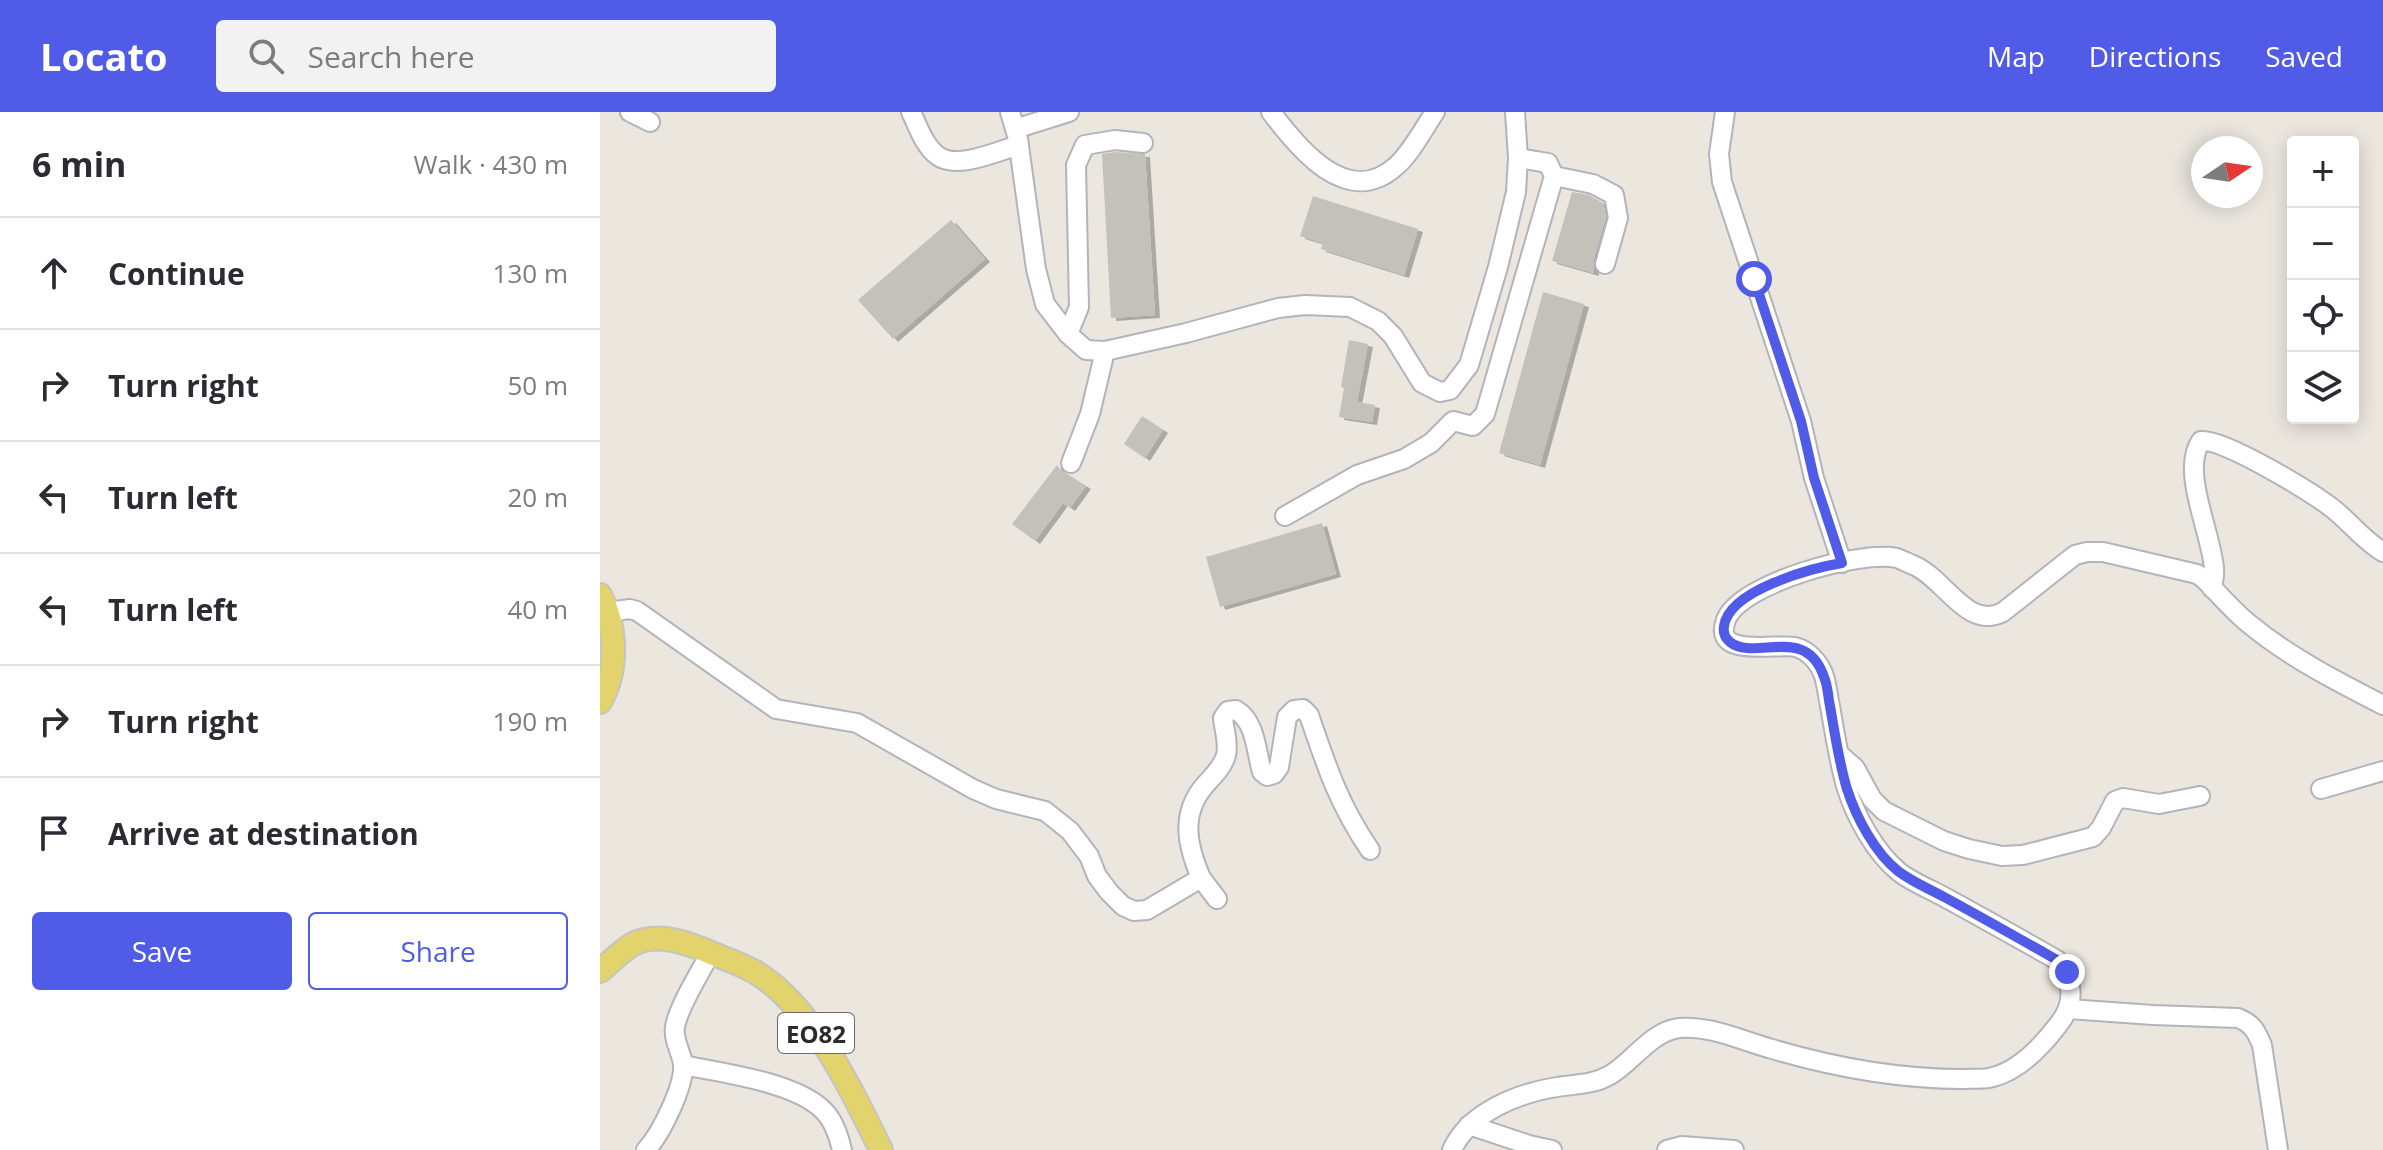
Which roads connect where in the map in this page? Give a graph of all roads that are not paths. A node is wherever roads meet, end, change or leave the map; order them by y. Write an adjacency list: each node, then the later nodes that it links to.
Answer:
1 (630, 112): 8 (street)
2 (911, 112): 9 (street)
3 (1069, 112): 9 (street)
4 (1271, 112): 5 (street)
5 (1435, 112)
6 (1515, 112): 11 (street)
7 (1725, 112): 23 (street)
8 (650, 122)
9 (1014, 129): 16 (street)
10 (1143, 143): 16 (street)
11 (1518, 158): 12 (street); 14 (street)
12 (1554, 176): 13 (street); 15 (street)
13 (1605, 264)
14 (1491, 291): 15 (street); 18 (street)
15 (1518, 300): 19 (street)
16 (1068, 334): 17 (street)
17 (1105, 351): 18 (street); 20 (street)
18 (1450, 390): 19 (street)
19 (1453, 421): 21 (street)
20 (1071, 463)
21 (1285, 516)
22 (2383, 552): 24 (street)
23 (1842, 563): 24 (street); 28 (street)
24 (2212, 588): 27 (street)
25 (604, 603): 26 (main road); 33 (street)
26 (600, 702)
27 (2383, 705)
28 (1839, 754): 31 (street); 37 (street)
29 (2383, 771): 30 (street)
30 (2321, 789)
31 (2200, 796)
32 (1370, 850): 33 (street)
33 (1201, 878): 34 (street)
34 (1217, 899)
35 (711, 952): 36 (main road, ΕΟ82); 38 (street); 42 (main road, ΕΟ82)
36 (600, 971)
37 (2069, 1009): 39 (street); 47 (street)
38 (683, 1065): 40 (street); 41 (street)
39 (1469, 1125): 43 (street); 44 (street)
40 (646, 1150)
41 (842, 1150)
42 (881, 1150)
43 (1452, 1150)
44 (1552, 1150)
45 (1667, 1150): 46 (street)
46 (1734, 1150)
47 (2278, 1150)

